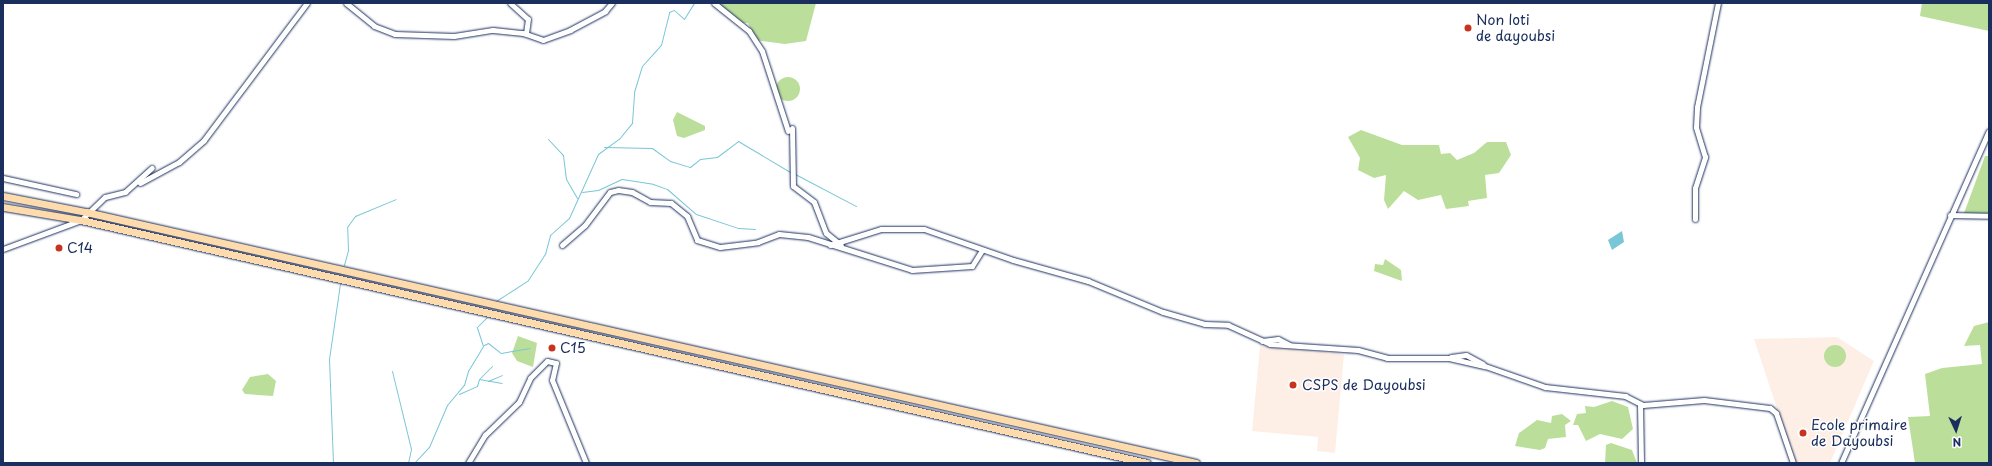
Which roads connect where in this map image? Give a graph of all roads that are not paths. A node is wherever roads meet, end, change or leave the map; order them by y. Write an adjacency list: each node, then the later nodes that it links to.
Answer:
1 (307, 3): 11 (street)
2 (346, 3): 7 (street)
3 (510, 3): 7 (street)
4 (612, 3): 7 (street)
5 (714, 3): 20 (street)
6 (1718, 3): 18 (street)
7 (526, 34)
8 (1989, 131): 16 (street)
9 (152, 168): 15 (street)
10 (3, 178): 12 (street)
11 (140, 183)
12 (76, 194)
13 (3, 196): 15 (highway)
14 (3, 207): 19 (highway)
15 (86, 212): 19 (street); 30 (highway)
16 (1950, 215): 17 (street); 33 (street)
17 (1989, 216)
18 (1695, 219)
19 (81, 220): 23 (street); 29 (highway)
20 (840, 243): 22 (street); 24 (street); 25 (street)
21 (562, 245): 22 (street)
22 (830, 245): 24 (street)
23 (3, 248)
24 (845, 250): 25 (street)
25 (982, 250): 26 (street)
26 (1640, 404): 31 (street); 32 (street)
27 (468, 463): 28 (street)
28 (586, 463)
29 (1147, 463)
30 (1196, 463)
31 (1641, 463)
32 (1793, 463)
33 (1841, 463)

